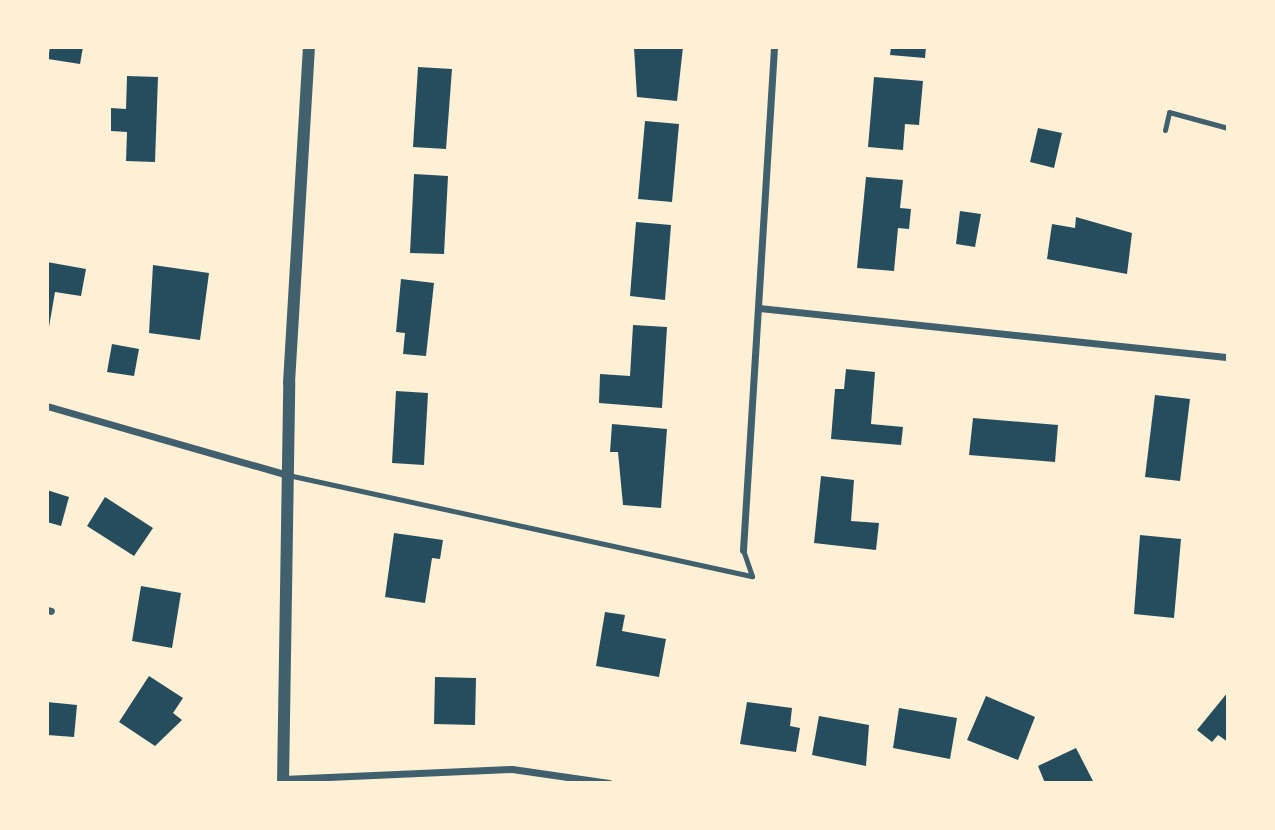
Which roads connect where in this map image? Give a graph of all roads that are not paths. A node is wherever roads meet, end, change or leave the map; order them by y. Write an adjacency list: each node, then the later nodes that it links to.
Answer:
1 (309, 47): 10 (street)
2 (774, 47): 7 (street)
3 (1228, 128): 4 (lane)
4 (1165, 130)
5 (1228, 233): 6 (lane)
6 (1228, 241)
7 (759, 308): 8 (street); 11 (street)
8 (1228, 356)
9 (47, 406): 10 (street)
10 (288, 475): 11 (lane); 12 (street)
11 (743, 550)
12 (283, 781): 13 (street)
13 (609, 783)

